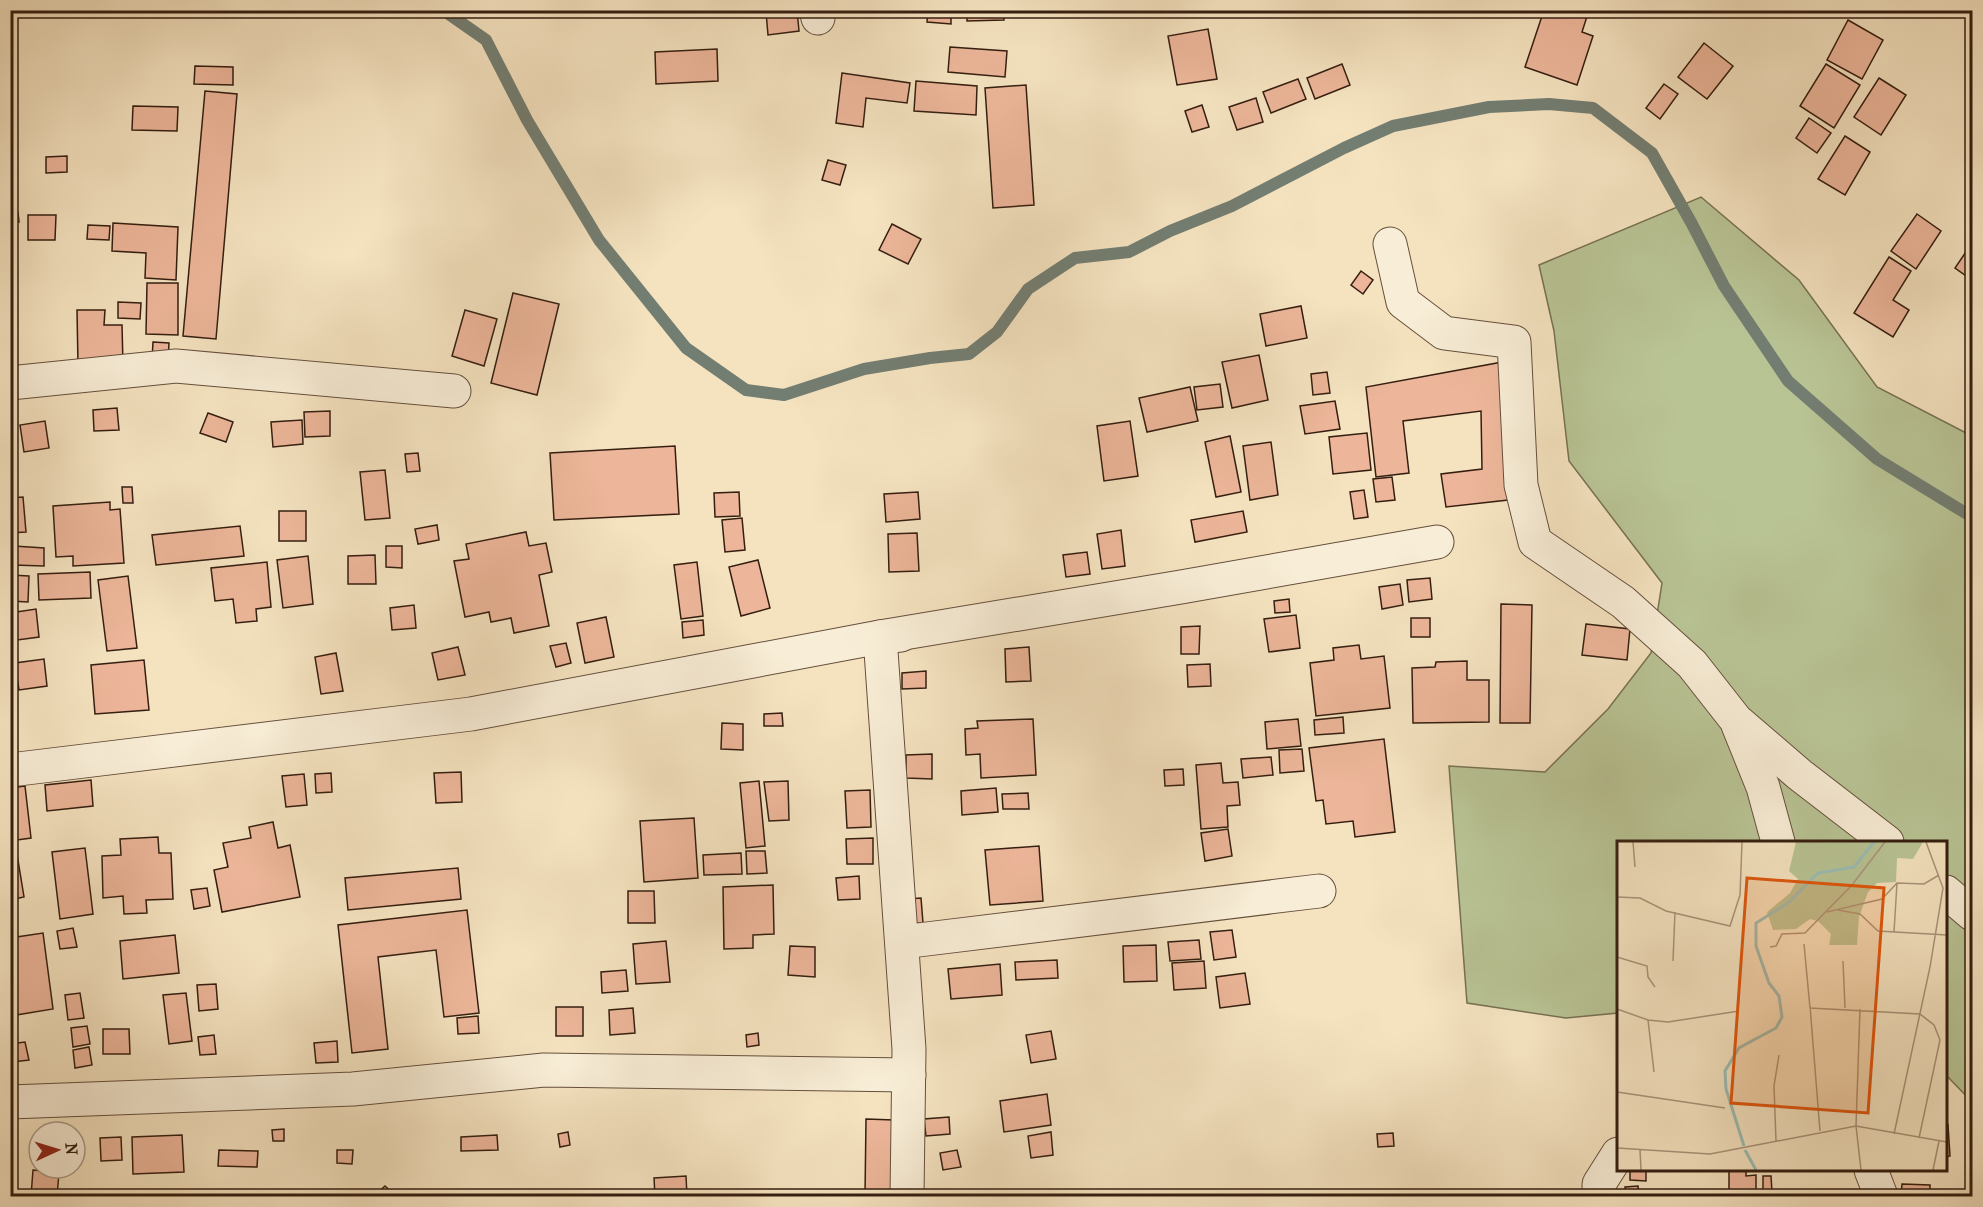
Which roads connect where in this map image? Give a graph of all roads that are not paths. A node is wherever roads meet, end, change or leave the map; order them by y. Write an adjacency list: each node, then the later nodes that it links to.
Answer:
1 (1390, 244): 7 (street)
2 (10, 383): 3 (street)
3 (454, 391)
4 (1437, 542): 6 (street)
5 (1081, 618): 6 (street)
6 (880, 637): 8 (street); 16 (street)
7 (1736, 720): 9 (street); 12 (street)
8 (10, 770)
9 (1763, 788): 10 (street); 11 (street)
10 (1754, 841)
11 (1777, 841)
12 (1884, 841)
13 (1319, 891): 16 (street)
14 (1947, 893): 15 (street)
15 (1972, 914)
16 (902, 942): 17 (street)
17 (909, 1075): 18 (street); 21 (street)
18 (10, 1102)
19 (1617, 1156): 22 (street)
20 (1870, 1171): 23 (street)
21 (907, 1197)
22 (1599, 1197)
23 (1881, 1197)

